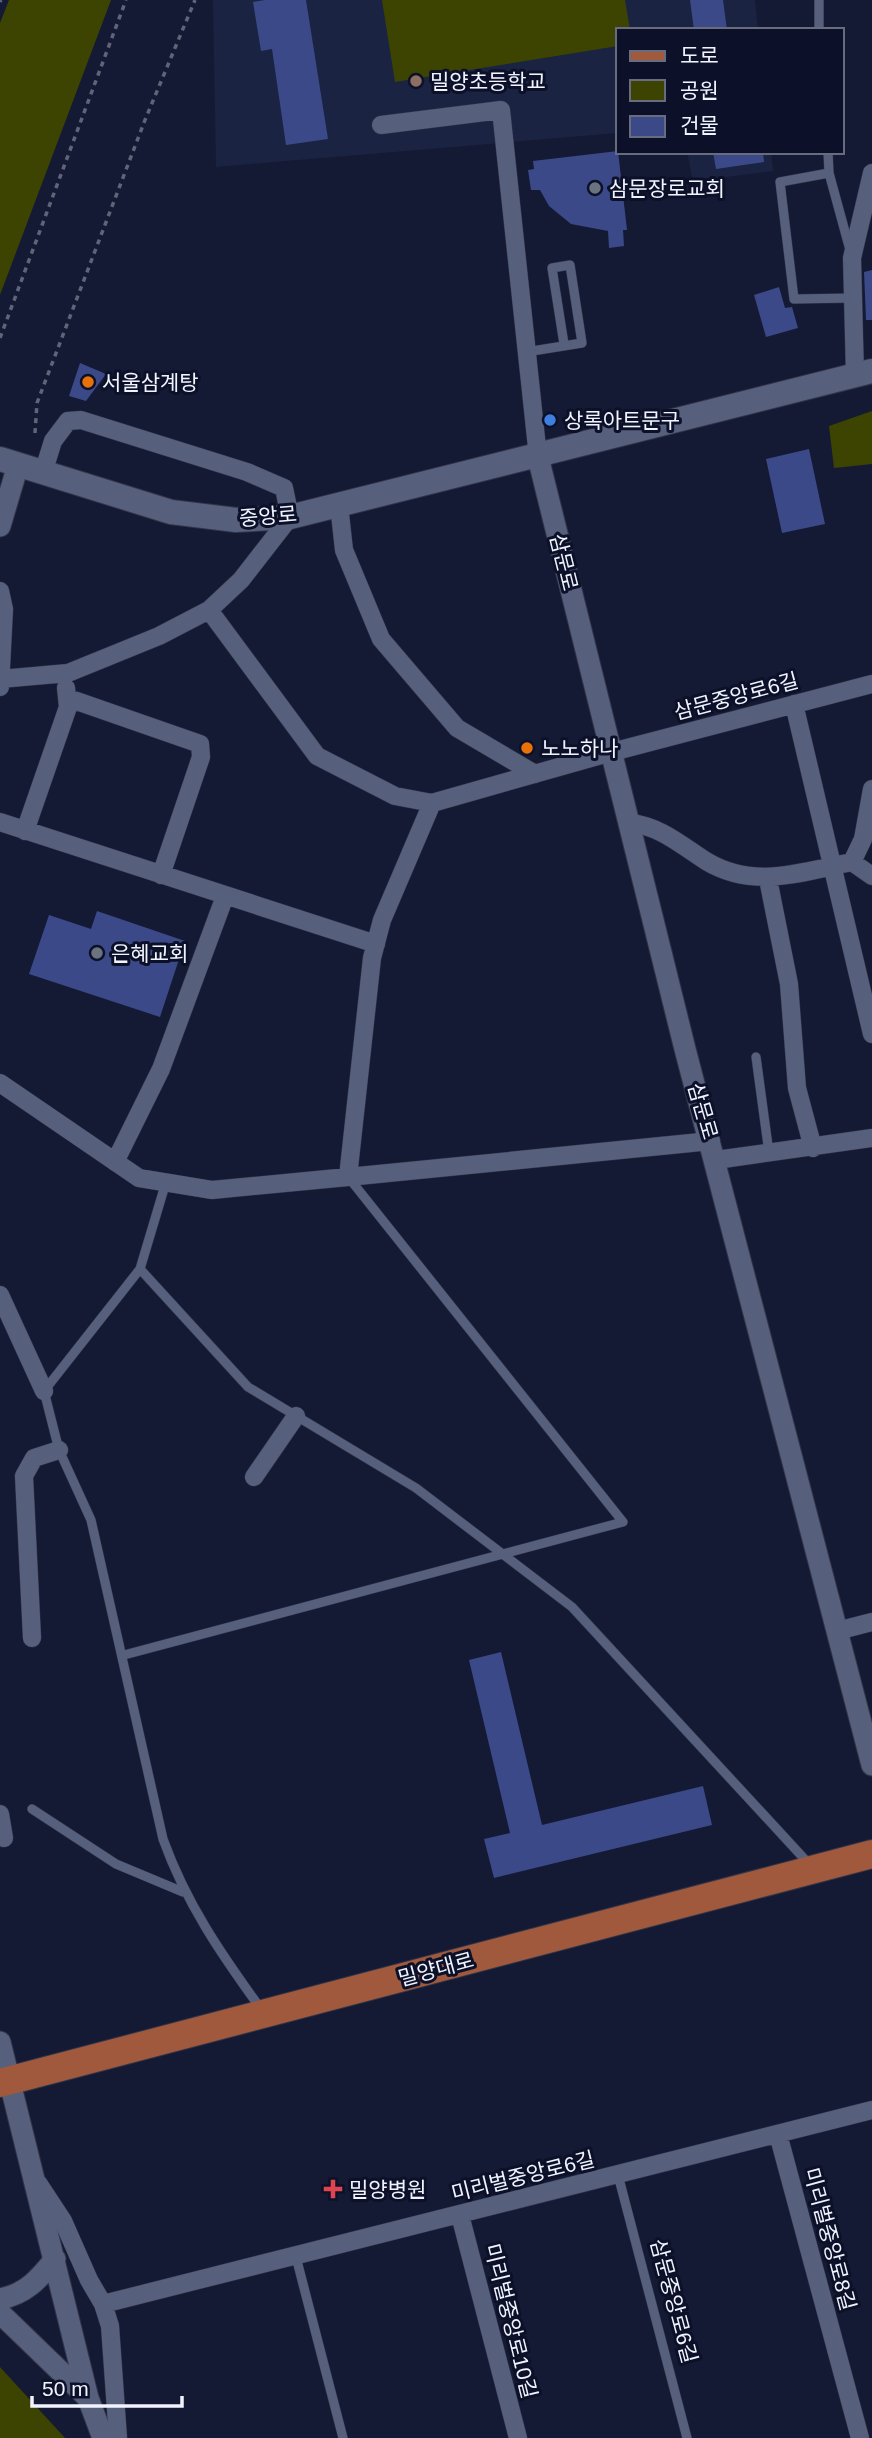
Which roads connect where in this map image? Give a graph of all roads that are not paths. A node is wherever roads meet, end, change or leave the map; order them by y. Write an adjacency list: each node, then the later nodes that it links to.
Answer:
1 (819, 0): 2 (lane)
2 (819, 28)
3 (381, 125): 10 (street)
4 (828, 154): 5 (lane)
5 (829, 173): 7 (lane); 8 (lane)
6 (872, 173): 7 (street)
7 (852, 258): 8 (street)
8 (853, 298): 11 (street)
9 (564, 344): 9 (lane); 10 (lane)
10 (526, 352): 12 (street)
11 (863, 373): 12 (main road, 중앙로)
12 (538, 457): 14 (main road, 중앙로); 24 (street, 삼문로)
13 (24, 467): 15 (main road, 중앙로); 15 (street); 16 (street)
14 (339, 505): 15 (main road, 중앙로); 25 (street)
15 (290, 517): 18 (street)
16 (0, 526)
17 (0, 591): 20 (street)
18 (209, 610): 19 (street); 27 (street)
19 (62, 674): 20 (street); 22 (street)
20 (0, 682)
21 (872, 684): 23 (street, 삼문중앙로6길)
22 (68, 698): 30 (street); 33 (street)
23 (794, 704): 24 (street, 삼문중앙로6길); 32 (street)
24 (612, 751): 25 (street, 삼문중앙로6길); 29 (street, 삼문로)
25 (535, 774): 27 (street, 삼문중앙로6길)
26 (872, 789): 31 (street)
27 (432, 803): 37 (street)
28 (0, 822): 30 (street)
29 (630, 823): 35 (street); 43 (street, 삼문로)
30 (25, 831): 33 (street)
31 (852, 862): 32 (street); 34 (street)
32 (833, 866): 35 (street); 38 (street)
33 (161, 875): 36 (street)
34 (872, 876)
35 (768, 879): 42 (street)
36 (225, 896): 37 (street); 45 (street)
37 (376, 944): 46 (street)
38 (872, 1034)
39 (756, 1057): 44 (lane)
40 (0, 1083): 45 (street)
41 (872, 1138): 42 (street)
42 (813, 1148): 44 (street)
43 (714, 1150): 44 (street); 46 (street); 56 (street, 삼문로)
44 (769, 1153)
45 (115, 1162): 47 (street)
46 (348, 1177): 47 (street); 54 (lane)
47 (166, 1182): 48 (lane)
48 (140, 1269): 50 (lane); 51 (lane)
49 (0, 1295): 50 (street)
50 (44, 1391): 52 (lane)
51 (296, 1416): 53 (street); 54 (lane)
52 (59, 1450): 57 (street); 58 (lane)
53 (254, 1477)
54 (503, 1554): 58 (lane); 64 (lane)
55 (872, 1622): 56 (street)
56 (837, 1631): 59 (street, 삼문로)
57 (32, 1638)
58 (124, 1655): 65 (lane)
59 (872, 1765)
60 (32, 1809): 65 (lane)
61 (0, 1814): 62 (street)
62 (4, 1839)
63 (872, 1854): 64 (main road, 밀양대로)
64 (813, 1869): 66 (main road, 밀양대로)
65 (184, 1893): 66 (lane)
66 (265, 2014): 68 (main road, 밀양대로)
67 (0, 2042): 68 (street)
68 (6, 2082): 72 (street)
69 (872, 2110): 70 (street, 미리벌중앙로6길)
70 (778, 2134): 71 (street, 미리벌중앙로6길); 85 (street, 미리벌중앙로8길)
71 (618, 2175): 73 (street, 미리벌중앙로6길); 84 (lane, 삼문중앙로6길)
72 (36, 2180): 75 (street); 77 (street)
73 (460, 2215): 74 (street, 미리벌중앙로6길); 83 (street, 미리벌중앙로10길)
74 (296, 2257): 77 (street, 미리벌중앙로6길); 82 (lane)
75 (55, 2259): 76 (street); 79 (street)
76 (0, 2299)
77 (103, 2304): 81 (street)
78 (0, 2313): 79 (street)
79 (88, 2399): 80 (street)
80 (103, 2438)
81 (118, 2438)
82 (343, 2438)
83 (518, 2438)
84 (687, 2438)
85 (860, 2438)

